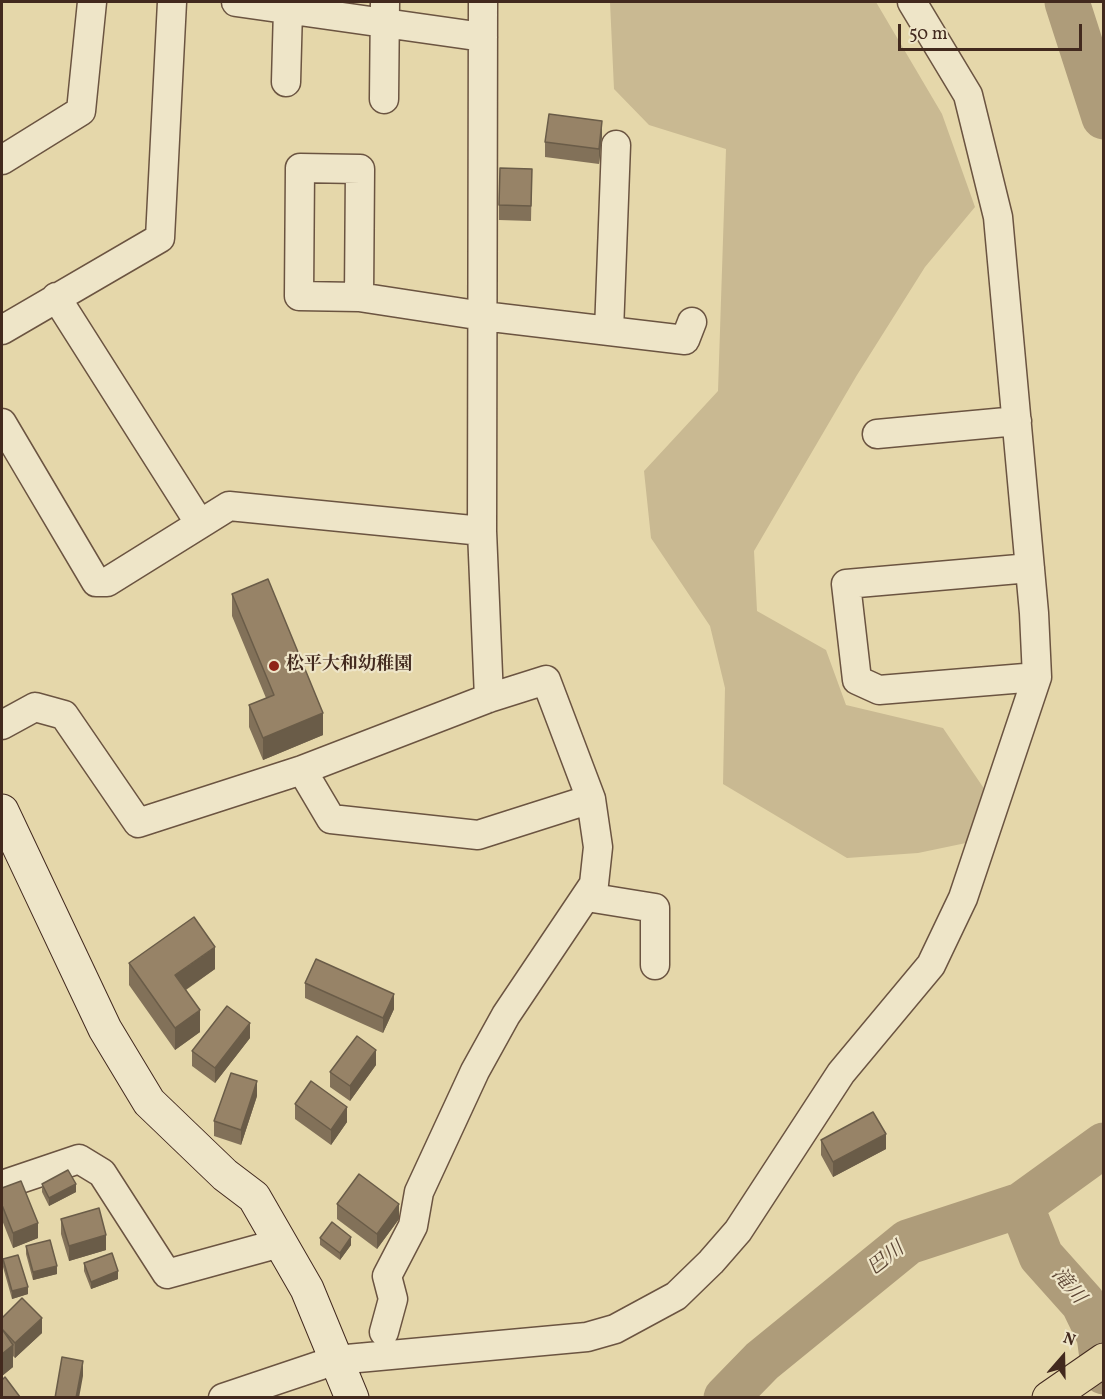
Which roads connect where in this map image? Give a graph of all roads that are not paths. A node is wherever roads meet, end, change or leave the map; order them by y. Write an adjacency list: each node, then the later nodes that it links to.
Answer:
1 (92, 2): 12 (street)
2 (172, 2): 13 (street)
3 (236, 2): 6 (street)
4 (483, 2): 8 (street)
5 (912, 2): 19 (street)
6 (288, 9): 7 (street); 9 (street)
7 (385, 12): 8 (street); 10 (street)
8 (483, 37): 15 (street)
9 (286, 82)
10 (384, 99)
11 (616, 146): 18 (street)
12 (2, 160)
13 (56, 297): 17 (street); 22 (street)
14 (359, 297): 14 (street); 15 (street)
15 (483, 316): 18 (street); 23 (street)
16 (692, 322): 18 (street)
17 (2, 330)
18 (609, 331)
19 (1017, 421): 21 (street); 24 (street)
20 (2, 423): 22 (street)
21 (877, 434)
22 (200, 524): 23 (street)
23 (482, 531): 26 (street)
24 (1030, 568): 25 (street); 25 (street)
25 (1037, 677): 36 (street)
26 (489, 698): 28 (street); 29 (street)
27 (2, 725): 28 (street)
28 (302, 770): 29 (street)
29 (591, 799): 31 (street)
30 (2, 810): 34 (street)
31 (587, 897): 32 (street); 35 (street)
32 (655, 965)
33 (2, 1185): 34 (street)
34 (280, 1243): 36 (street)
35 (384, 1332)
36 (336, 1360): 39 (street); 40 (street)
37 (1104, 1360): 38 (highway)
38 (1058, 1393)
39 (350, 1394)
40 (223, 1398)

